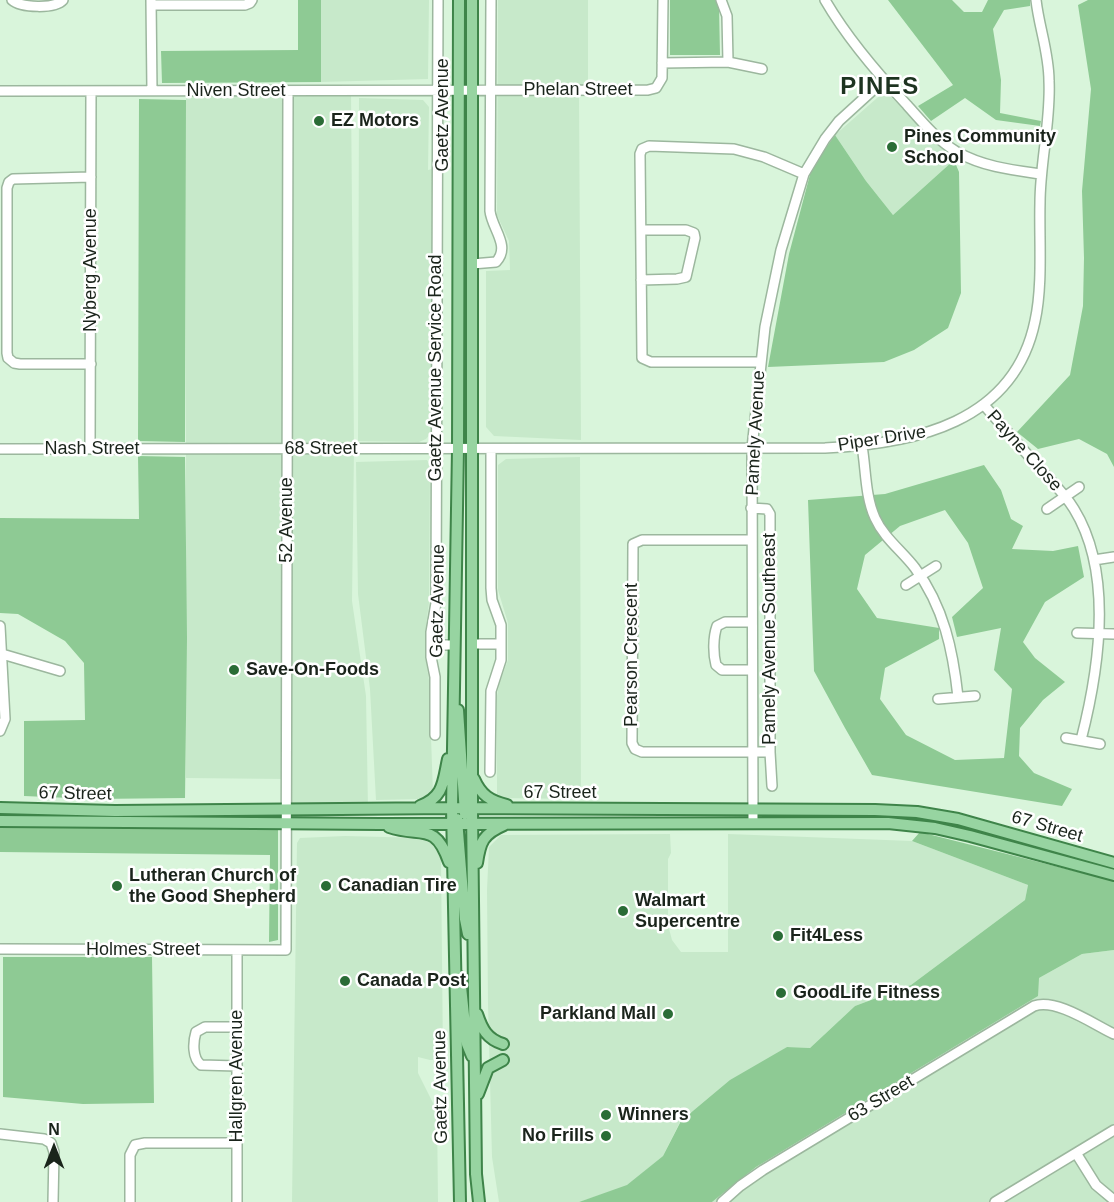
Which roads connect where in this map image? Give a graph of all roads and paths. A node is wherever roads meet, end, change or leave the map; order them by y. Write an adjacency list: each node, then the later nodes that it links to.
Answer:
1 (12, 0): 2 (street)
2 (63, 0)
3 (252, 0): 12 (street)
4 (438, 0): 21 (street, Gaetz Avenue Service Road)
5 (459, 0): 22 (main road, Gaetz Avenue)
6 (472, 0): 23 (main road, Gaetz Avenue)
7 (491, 0): 24 (street, Gaetz Avenue Service Road)
8 (663, 0): 14 (street, Phelan Street)
9 (721, 0): 13 (street)
10 (825, 0): 16 (street)
11 (1036, 0): 26 (street, Piper Drive)
12 (151, 3): 19 (street)
13 (728, 62): 14 (street); 15 (street)
14 (662, 63): 24 (street, Phelan Street)
15 (762, 69)
16 (884, 80): 25 (street, Pamely Avenue); 26 (street)
17 (0, 91): 18 (street, Niven Street)
18 (91, 91): 19 (street, Niven Street); 27 (street, Nyberg Avenue)
19 (152, 91): 20 (street, Niven Street)
20 (288, 91): 21 (street, Niven Street); 39 (street, 52 Avenue)
21 (437, 91): 22 (street, Niven Street); 40 (street, Gaetz Avenue Service Road)
22 (459, 91): 23 (street, Niven Street); 41 (main road, Gaetz Avenue)
23 (472, 91): 24 (street, Phelan Street); 29 (main road, Gaetz Avenue)
24 (492, 91): 29 (street, Gaetz Avenue Service Road)
25 (804, 174): 28 (street); 31 (street, Pamely Avenue)
26 (1041, 174): 33 (street, Piper Drive)
27 (91, 177): 32 (street, Nyberg Avenue); 32 (street)
28 (640, 230): 30 (street); 30 (street)
29 (472, 264): 42 (main road, Gaetz Avenue)
30 (641, 280): 31 (street)
31 (760, 362): 35 (street, Pamely Avenue)
32 (90, 364): 37 (street, Nyberg Avenue)
33 (984, 405): 34 (street, Piper Drive); 45 (street, Payne Close)
34 (862, 446): 35 (street, Piper Drive); 52 (street)
35 (752, 448): 43 (street, Piper Drive); 46 (street, Pamely Avenue)
36 (0, 449): 37 (street, Nash Street)
37 (90, 449): 38 (street, Nash Street)
38 (185, 449): 39 (street, 68 Street)
39 (287, 449): 40 (street, 68 Street); 86 (street, 52 Avenue)
40 (436, 449): 41 (street, 68 Street); 61 (street, Gaetz Avenue Service Road)
41 (458, 449): 42 (street, Piper Drive); 62 (main road, Gaetz Avenue)
42 (471, 449): 43 (street, Piper Drive); 59 (main road, Gaetz Avenue)
43 (491, 449): 60 (street)
44 (1079, 487): 45 (street, Payne Close)
45 (1065, 497): 47 (street, Payne Close); 50 (street, Payne Close)
46 (751, 508): 48 (street, Pamely Avenue); 77 (street, Pamely Avenue Southeast)
47 (1047, 509)
48 (752, 540): 54 (street, Pamely Avenue); 76 (street, Pearson Crescent)
49 (1114, 557): 50 (street)
50 (1094, 560): 57 (street, Payne Close)
51 (936, 566): 52 (street)
52 (921, 576): 53 (street); 68 (street)
53 (906, 585)
54 (751, 622): 64 (street, Pamely Avenue); 64 (street)
55 (0, 626): 63 (street)
56 (1077, 633): 57 (street)
57 (1100, 634): 58 (street); 73 (street, Payne Close)
58 (1114, 634)
59 (471, 644): 60 (street); 79 (main road, Gaetz Avenue)
60 (501, 644): 78 (street)
61 (431, 645): 62 (street); 71 (street, Gaetz Avenue Service Road)
62 (453, 645): 66 (main road, Gaetz Avenue)
63 (2, 654): 65 (street); 70 (street)
64 (752, 670): 76 (street, Pamely Avenue)
65 (60, 671)
66 (452, 696): 74 (main road, Gaetz Avenue); 83 (main road)
67 (975, 696): 68 (street)
68 (958, 698): 69 (street)
69 (938, 699)
70 (0, 731)
71 (435, 735)
72 (1066, 738): 73 (street)
73 (1081, 740): 75 (street)
74 (453, 741): 82 (main road); 83 (main road, Gaetz Avenue)
75 (1100, 744)
76 (752, 752): 77 (street, Pearson Crescent); 88 (street, Pamely Avenue)
77 (770, 752): 80 (street, Pamely Avenue Southeast)
78 (490, 772)
79 (472, 775): 83 (main road, Gaetz Avenue); 84 (main road)
80 (772, 786)
81 (0, 808): 86 (main road, 67 Street)
82 (413, 809): 83 (main road, 67 Street); 86 (main road, 67 Street)
83 (462, 809): 84 (main road, 67 Street); 94 (main road); 95 (main road)
84 (522, 809): 85 (main road, 67 Street)
85 (576, 809): 87 (main road, 67 Street); 91 (main road)
86 (286, 810): 90 (street, 52 Avenue)
87 (649, 810): 88 (main road, 67 Street); 92 (main road)
88 (753, 816): 92 (main road, 67 Street); 97 (main road, 67 Street); 99 (main road, 67 Street)
89 (0, 820): 90 (main road, 67 Street)
90 (286, 823): 93 (main road, 67 Street); 103 (street, 52 Avenue)
91 (532, 823): 92 (main road, 67 Street); 96 (main road, 67 Street)
92 (579, 823)
93 (380, 824): 94 (main road, 67 Street); 98 (main road)
94 (455, 824): 95 (main road, 67 Street); 98 (main road, Gaetz Avenue); 105 (main road)
95 (472, 824): 96 (main road, 67 Street); 100 (main road, Gaetz Avenue)
96 (508, 824): 100 (main road)
97 (1114, 863)
98 (452, 870): 104 (main road, Gaetz Avenue)
99 (1114, 875)
100 (472, 890): 105 (main road, Gaetz Avenue)
101 (0, 949): 102 (street, Holmes Street)
102 (237, 950): 103 (street, Holmes Street); 107 (street, Hallgren Avenue)
103 (286, 950)
104 (453, 954): 110 (main road); 122 (main road, Gaetz Avenue)
105 (472, 958): 106 (main road, Gaetz Avenue)
106 (473, 1005): 109 (main road); 110 (main road, Gaetz Avenue)
107 (237, 1027): 112 (street, Hallgren Avenue); 112 (street)
108 (1114, 1034): 124 (street, 63 Street)
109 (503, 1044)
110 (474, 1060): 113 (main road)
111 (503, 1060): 113 (main road)
112 (237, 1066): 116 (street, Hallgren Avenue)
113 (475, 1103): 123 (main road)
114 (1114, 1130): 117 (street)
115 (0, 1134): 119 (street)
116 (237, 1143): 120 (street); 121 (street, Hallgren Avenue)
117 (1076, 1153): 118 (street); 125 (street)
118 (1114, 1200)
119 (53, 1202)
120 (130, 1202)
121 (237, 1202)
122 (460, 1202)
123 (479, 1202)
124 (722, 1202)
125 (995, 1202)

